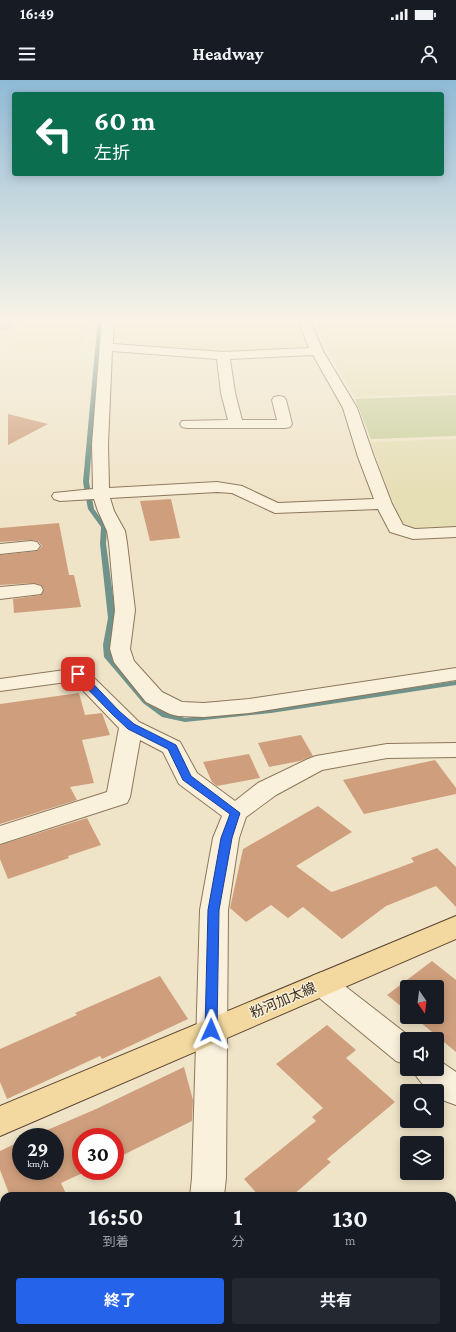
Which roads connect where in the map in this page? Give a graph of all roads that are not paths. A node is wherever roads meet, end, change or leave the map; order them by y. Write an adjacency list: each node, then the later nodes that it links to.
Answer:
1 (105, 376): 7 (street)
2 (226, 376): 5 (street)
3 (332, 376): 9 (street)
4 (279, 400): 5 (street)
5 (236, 423): 6 (street)
6 (187, 424)
7 (97, 494): 8 (street); 9 (street); 15 (street)
8 (60, 496)
9 (384, 504): 10 (street)
10 (456, 532)
11 (31, 546): 12 (street)
12 (0, 549)
13 (34, 590): 14 (street)
14 (0, 593)
15 (456, 674)
16 (0, 685): 17 (street)
17 (131, 726): 19 (street); 20 (street)
18 (456, 750): 19 (street)
19 (235, 813): 23 (street)
20 (0, 835)
21 (456, 927): 22 (main road, 粉河加太線)
22 (322, 984): 23 (main road, 粉河加太線); 24 (street)
23 (211, 1030): 27 (main road, 粉河加太線); 28 (street)
24 (400, 1046)
25 (437, 1076): 26 (street)
26 (456, 1091)
27 (0, 1121)
28 (207, 1192)

